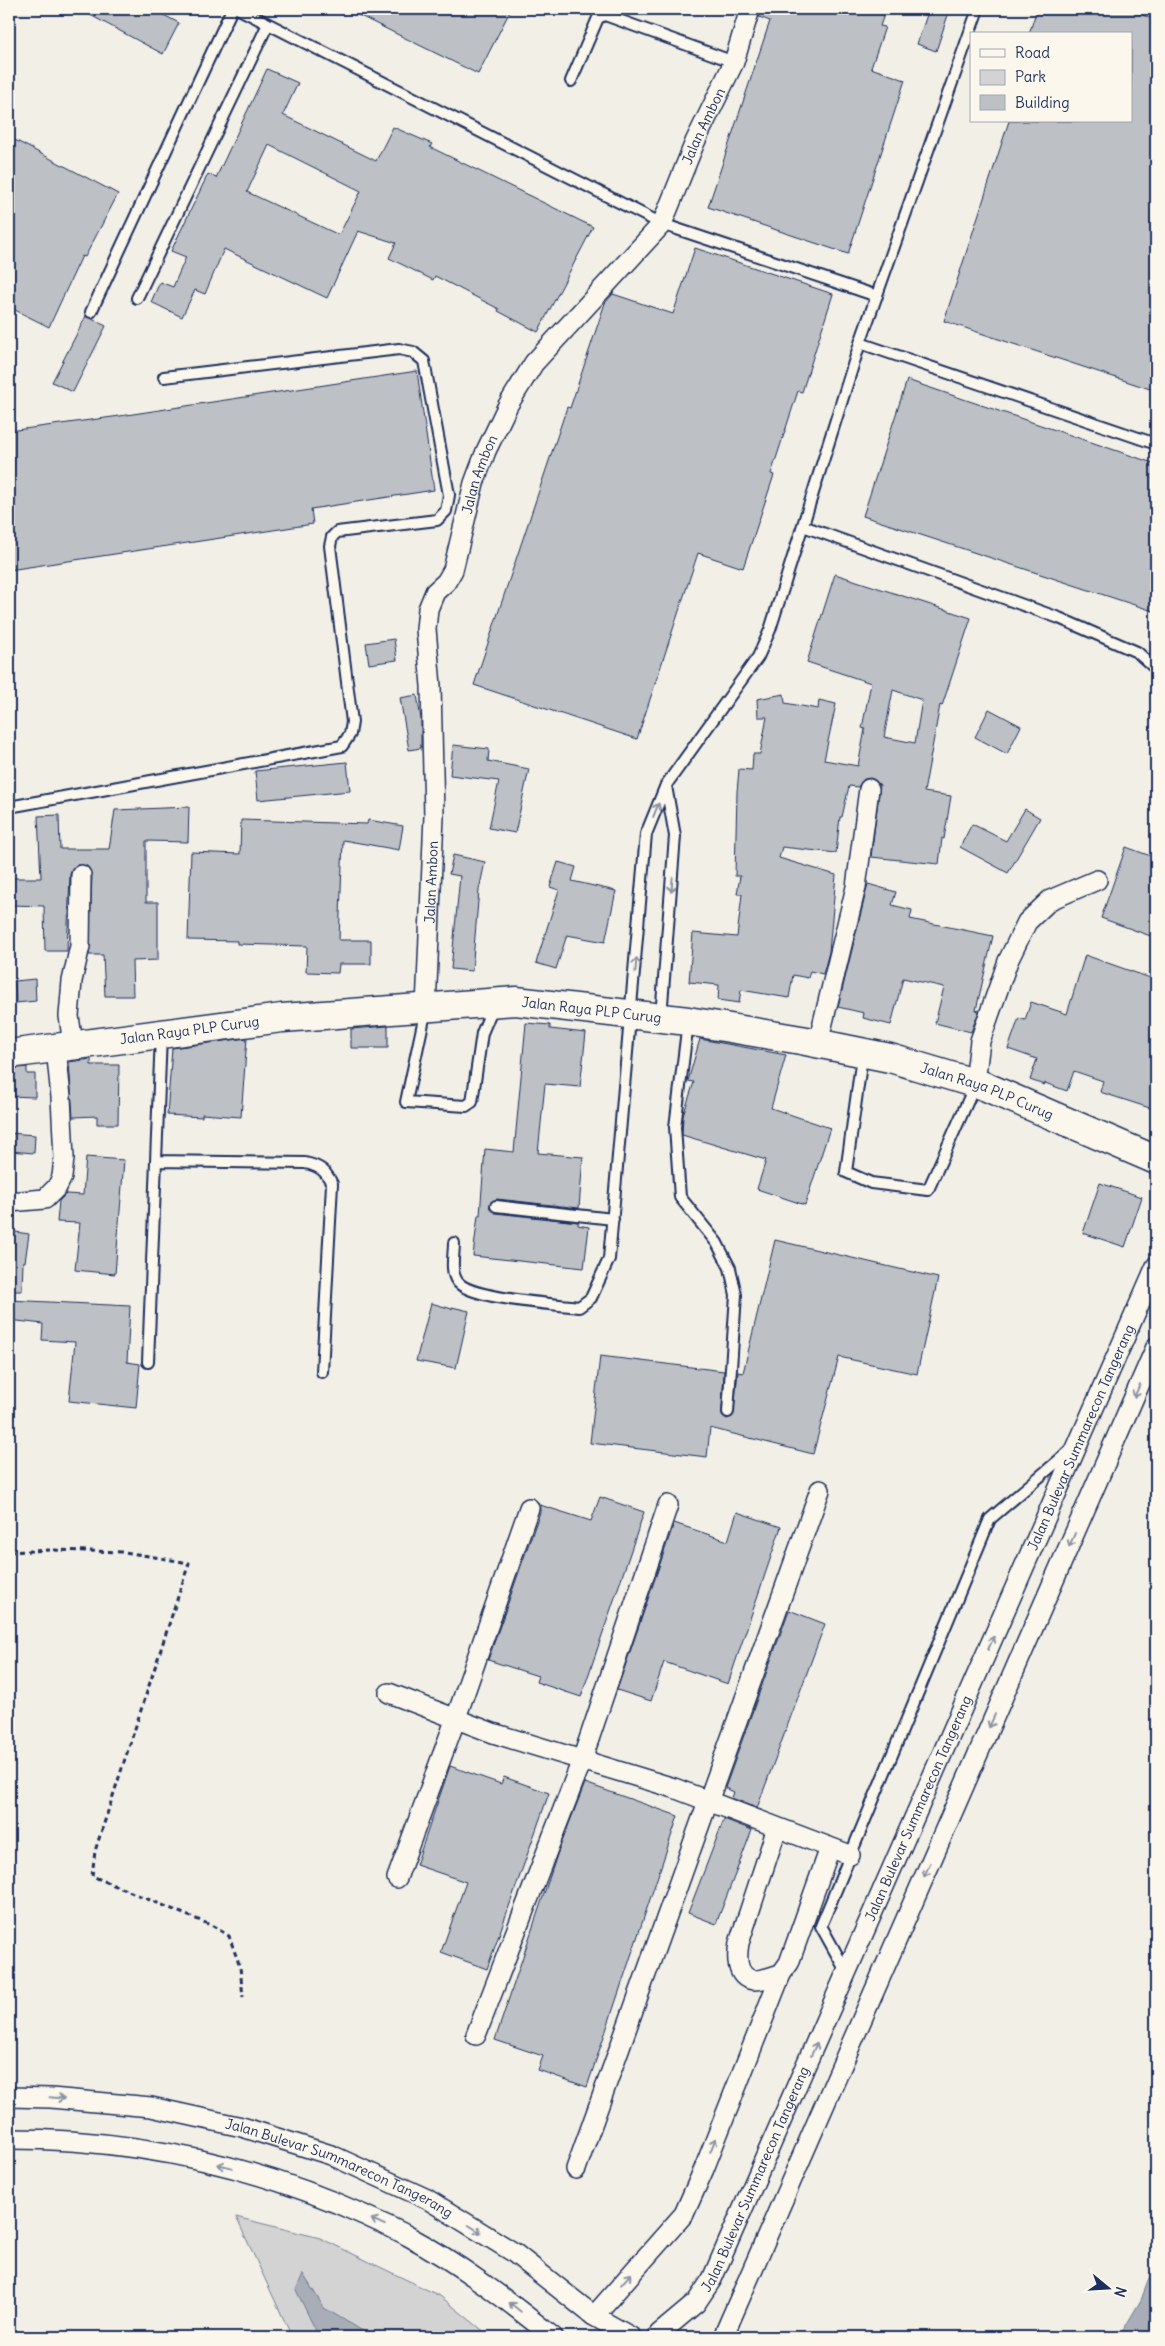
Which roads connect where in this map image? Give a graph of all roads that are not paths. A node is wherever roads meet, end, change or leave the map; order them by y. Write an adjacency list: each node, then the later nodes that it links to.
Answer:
1 (232, 9): 11 (lane)
2 (239, 9): 5 (lane)
3 (750, 9): 6 (street, Jalan Ambon)
4 (978, 9): 9 (lane)
5 (268, 24): 8 (lane); 10 (lane)
6 (734, 62): 7 (lane); 8 (street, Jalan Ambon)
7 (572, 80)
8 (662, 224): 9 (lane); 23 (street, Jalan Ambon)
9 (877, 296): 12 (lane)
10 (137, 298)
11 (90, 312)
12 (860, 343): 14 (lane); 15 (lane)
13 (164, 377): 19 (lane)
14 (1156, 444)
15 (802, 526): 16 (lane); 17 (lane)
16 (1156, 669)
17 (666, 785): 24 (lane, one-way to 17); 25 (lane, one-way to 25)
18 (869, 789): 28 (street)
19 (9, 808)
20 (81, 875): 29 (street)
21 (1096, 880): 32 (street)
22 (504, 1002): 23 (main road, Jalan Raya PLP Curug); 23 (lane); 24 (main road, Jalan Raya PLP Curug)
23 (426, 1008): 27 (main road, Jalan Raya PLP Curug)
24 (632, 1014): 25 (main road, Jalan Raya PLP Curug); 37 (lane)
25 (661, 1017): 26 (main road, Jalan Raya PLP Curug)
26 (688, 1021): 28 (main road, Jalan Raya PLP Curug); 43 (lane)
27 (161, 1034): 29 (main road, Jalan Raya PLP Curug); 34 (lane)
28 (818, 1043): 31 (main road, Jalan Raya PLP Curug)
29 (64, 1047): 30 (main road, Jalan Raya PLP Curug); 35 (street)
30 (9, 1054)
31 (869, 1054): 32 (main road, Jalan Raya PLP Curug); 32 (lane)
32 (980, 1084): 33 (main road, Jalan Raya PLP Curug)
33 (1156, 1160)
34 (156, 1161): 41 (lane); 42 (lane)
35 (9, 1202)
36 (496, 1206): 37 (lane)
37 (613, 1219): 38 (lane)
38 (454, 1244)
39 (1156, 1266): 44 (street, Jalan Bulevar Summarecon Tangerang)
40 (1156, 1347): 49 (street, one-way to 49)
41 (148, 1362)
42 (322, 1372)
43 (728, 1412)
44 (1079, 1443): 48 (street, Jalan Bulevar Summarecon Tangerang, one-way to 44); 56 (lane)
45 (820, 1490): 53 (street)
46 (668, 1505): 52 (street)
47 (529, 1508): 51 (street)
48 (979, 1672): 49 (street); 58 (street, Jalan Bulevar Summarecon Tangerang)
49 (1008, 1685): 63 (street, one-way to 63)
50 (389, 1693): 51 (street)
51 (456, 1718): 52 (street); 57 (street)
52 (582, 1760): 53 (street); 60 (street)
53 (707, 1801): 54 (street); 65 (street)
54 (777, 1828): 55 (street); 59 (street)
55 (830, 1848): 56 (street); 59 (street)
56 (850, 1855): 58 (lane)
57 (397, 1878)
58 (847, 1973): 61 (street, Jalan Bulevar Summarecon Tangerang, one-way to 58)
59 (781, 1974): 66 (street, one-way to 59)
60 (476, 2035)
61 (796, 2090): 63 (street); 67 (street, Jalan Bulevar Summarecon Tangerang)
62 (9, 2098): 66 (street, Jalan Bulevar Summarecon Tangerang, one-way to 66)
63 (825, 2103): 71 (street)
64 (9, 2139): 68 (street, one-way to 64)
65 (576, 2169)
66 (594, 2316): 69 (street, Jalan Bulevar Summarecon Tangerang)
67 (662, 2336): 70 (street, Jalan Bulevar Summarecon Tangerang)
68 (553, 2337)
69 (631, 2337)
70 (638, 2337)
71 (723, 2337)

